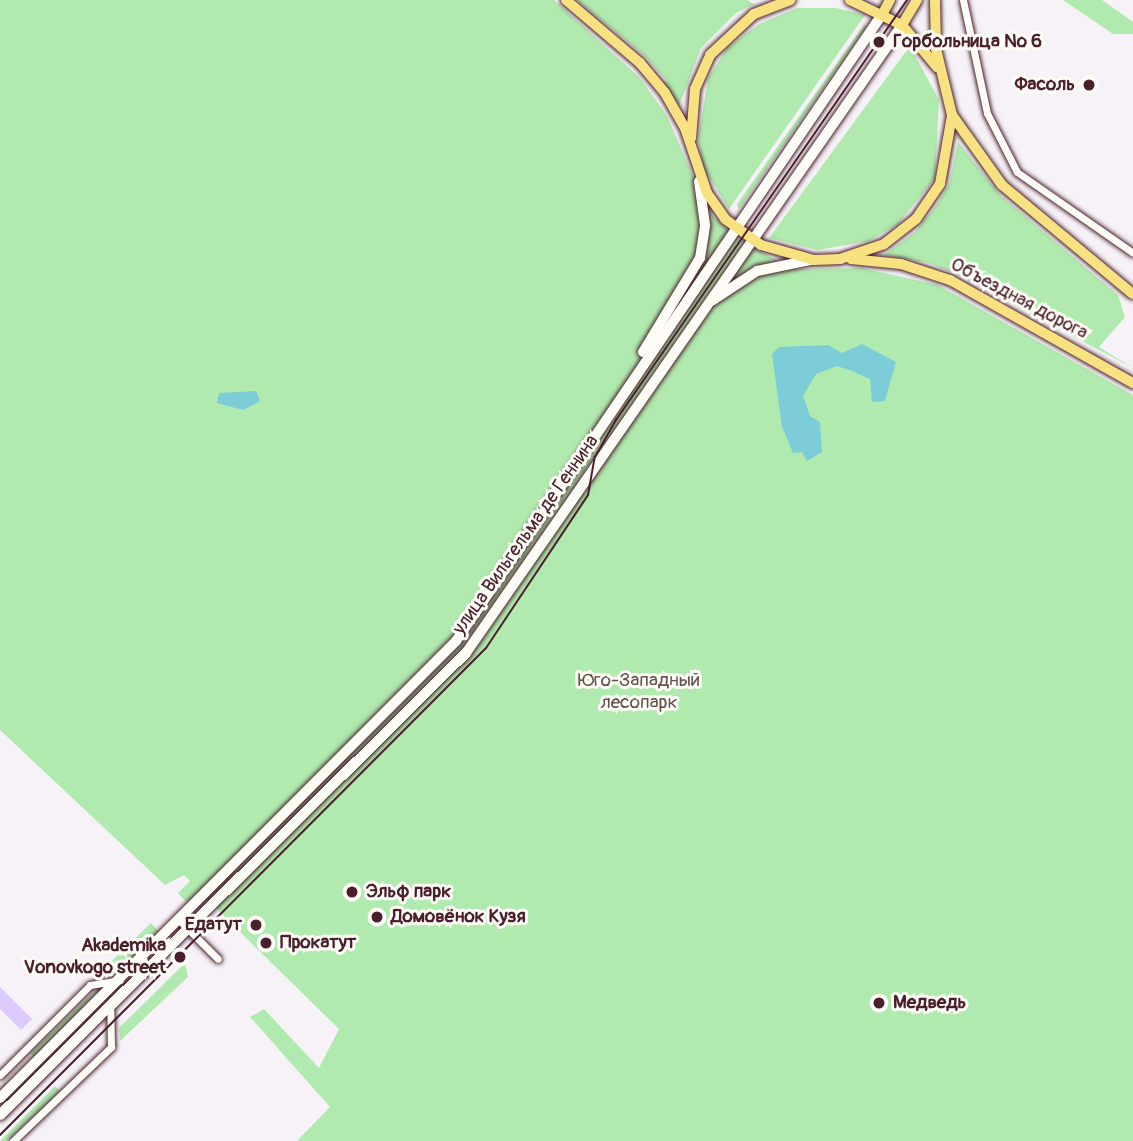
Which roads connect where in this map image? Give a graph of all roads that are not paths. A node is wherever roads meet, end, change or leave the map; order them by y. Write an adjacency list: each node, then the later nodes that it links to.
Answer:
1 (566, 0): 12 (main road)
2 (790, 0): 12 (main road)
3 (850, 0): 8 (main road)
4 (890, 0): 8 (main road)
5 (917, 0): 9 (main road)
6 (935, 0): 10 (main road)
7 (963, 0): 16 (street)
8 (883, 13): 9 (main road); 14 (main road, улица Вильгельма де Геннина)
9 (902, 25): 10 (main road); 15 (main road, улица Вильгельма де Геннина)
10 (942, 75): 11 (main road)
11 (952, 115): 17 (main road); 19 (main road)
12 (692, 147): 13 (main road)
13 (696, 163): 14 (main road); 22 (main road)
14 (734, 227): 15 (main road); 22 (main road, улица Вильгельма де Геннина)
15 (749, 238): 18 (main road); 20 (main road, улица Вильгельма де Геннина)
16 (1133, 253)
17 (840, 259): 18 (main road); 21 (main road, Объездная дорога)
18 (814, 260): 20 (main road)
19 (1133, 294)
20 (694, 321): 24 (main road, улица Вильгельма де Геннина)
21 (1133, 383)
22 (614, 407): 23 (main road, улица Вильгельма де Геннина)
23 (181, 922): 24 (street); 26 (main road, улица Вильгельма де Геннина)
24 (189, 930): 25 (street); 27 (main road, улица Вильгельма де Геннина)
25 (218, 959)
26 (124, 980): 28 (street); 29 (main road, улица Вильгельма де Геннина)
27 (110, 1008): 30 (main road, улица Вильгельма де Геннина); 31 (street)
28 (0, 1075)
29 (0, 1098)
30 (0, 1115)
31 (13, 1141)

